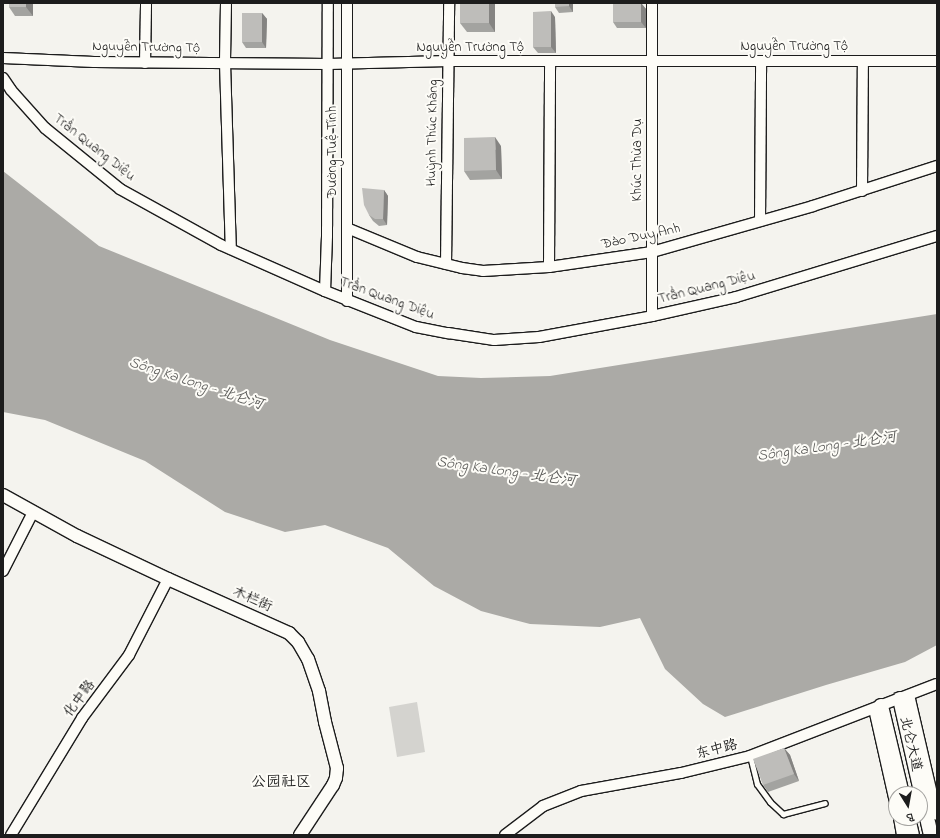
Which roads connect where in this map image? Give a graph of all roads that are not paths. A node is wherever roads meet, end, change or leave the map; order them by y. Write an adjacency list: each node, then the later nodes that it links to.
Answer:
1 (146, 3): 14 (street)
2 (226, 3): 15 (street)
3 (328, 3): 16 (street, Đường Tuệ Tĩnh)
4 (347, 3): 17 (street, Đường Tuệ Tĩnh)
5 (449, 3): 8 (street, Huỳnh Thúc Kháng)
6 (652, 3): 10 (street, Khúc Thừa Dụ)
7 (3, 58): 14 (street, Nguyễn Trường Tộ)
8 (449, 61): 9 (street, Nguyễn Trường Tộ); 17 (street, Nguyễn Trường Tộ); 26 (street, Huỳnh Thúc Kháng)
9 (550, 61): 10 (street, Nguyễn Trường Tộ); 27 (street)
10 (652, 61): 11 (street, Nguyễn Trường Tộ); 25 (street, Khúc Thừa Dụ)
11 (760, 61): 12 (street, Nguyễn Trường Tộ); 21 (street)
12 (863, 61): 13 (street, Nguyễn Trường Tộ); 20 (street)
13 (937, 61)
14 (145, 63): 15 (street, Nguyễn Trường Tộ)
15 (225, 63): 16 (street, Nguyễn Trường Tộ); 24 (street)
16 (328, 64): 17 (street, Nguyễn Trường Tộ); 28 (street, Đường Tuệ Tĩnh)
17 (347, 64): 22 (street, Đường Tuệ Tĩnh)
18 (3, 78): 24 (street, Trần Quang Diệu)
19 (937, 166): 20 (street, Đào Duy Anh)
20 (862, 190): 21 (street, Đào Duy Anh)
21 (760, 221): 25 (street, Đào Duy Anh)
22 (347, 228): 26 (street, Đào Duy Anh); 29 (street, Đường Tuệ Tĩnh)
23 (937, 236): 30 (street, Trần Quang Diệu)
24 (231, 249): 28 (street, Trần Quang Diệu)
25 (652, 252): 27 (street, Đào Duy Anh); 30 (street, Khúc Thừa Dụ)
26 (446, 264): 27 (street, Đào Duy Anh)
27 (549, 267)
28 (325, 291): 29 (street, Trần Quang Diệu)
29 (348, 301): 30 (street, Trần Quang Diệu)
30 (652, 316)
31 (3, 495): 32 (street, 木栏街)
32 (33, 512): 33 (street); 34 (street, 木栏街)
33 (3, 571)
34 (168, 579): 43 (street, 化中路); 44 (street, 木栏街)
35 (937, 684): 36 (street, 东中路)
36 (904, 697): 37 (street, 东中路); 42 (street); 46 (main road, 北仑大道)
37 (878, 708): 38 (street, 东中路); 39 (street); 40 (main road, 北仑大道)
38 (750, 756): 41 (lane); 45 (street, 东中路)
39 (892, 786)
40 (900, 786)
41 (825, 803)
42 (937, 815)
43 (11, 835)
44 (300, 835)
45 (505, 835)
46 (931, 835)

